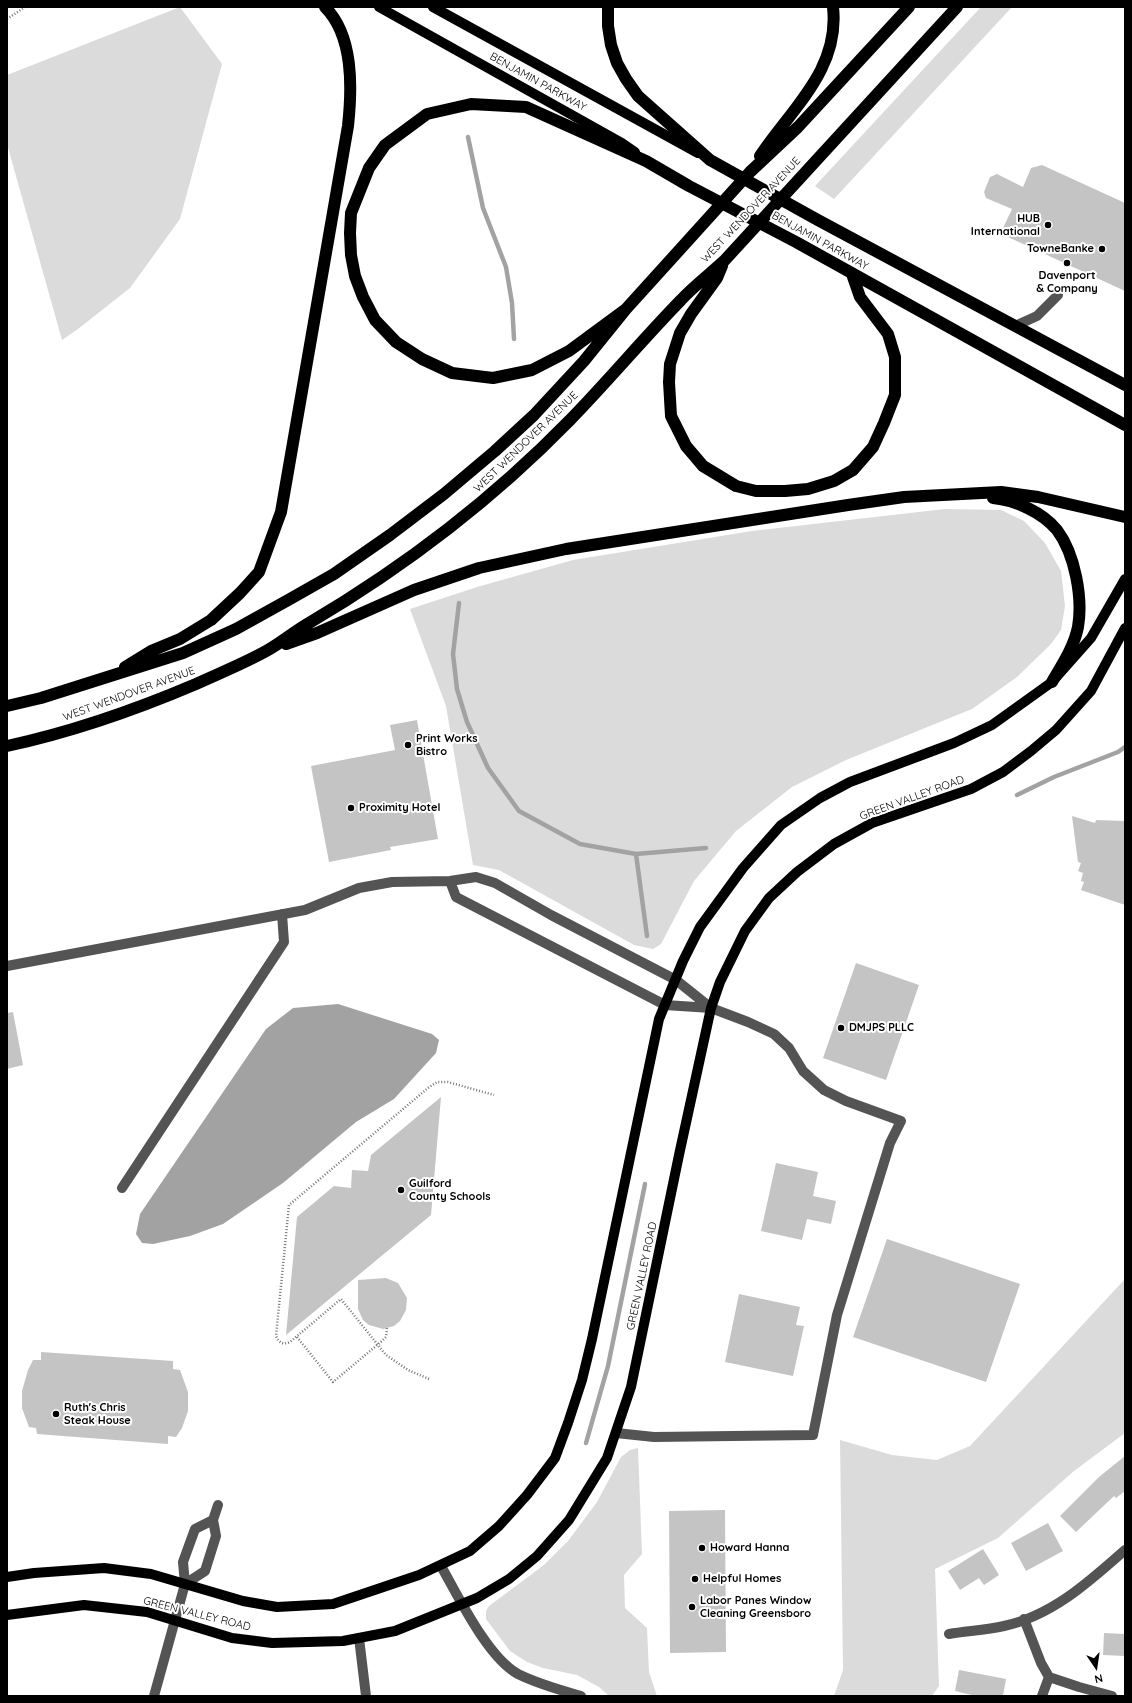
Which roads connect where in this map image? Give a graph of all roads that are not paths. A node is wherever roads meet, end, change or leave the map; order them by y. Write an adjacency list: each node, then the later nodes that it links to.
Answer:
1 (325, 7): 23 (highway)
2 (379, 7): 9 (main road, BENJAMIN PARKWAY)
3 (434, 7): 8 (main road, BENJAMIN PARKWAY)
4 (608, 7): 8 (highway)
5 (833, 7): 10 (highway)
6 (909, 7): 10 (highway, WEST WENDOVER AVENUE)
7 (957, 7): 11 (highway, WEST WENDOVER AVENUE)
8 (710, 160): 15 (highway, BENJAMIN PARKWAY)
9 (646, 161): 12 (highway, BENJAMIN PARKWAY); 14 (highway)
10 (750, 172): 14 (highway, WEST WENDOVER AVENUE)
11 (724, 261): 12 (highway); 22 (highway, WEST WENDOVER AVENUE)
12 (852, 274): 17 (highway, BENJAMIN PARKWAY)
13 (1058, 295): 15 (street)
14 (626, 309): 23 (highway, WEST WENDOVER AVENUE)
15 (1016, 326): 16 (highway, BENJAMIN PARKWAY)
16 (1125, 385)
17 (1125, 425)
18 (952, 494): 19 (highway); 22 (highway); 24 (highway)
19 (1125, 517)
20 (1125, 579): 24 (main road)
21 (1125, 628): 32 (main road, GREEN VALLEY ROAD)
22 (268, 650): 26 (highway, WEST WENDOVER AVENUE)
23 (106, 678): 25 (highway, WEST WENDOVER AVENUE)
24 (1052, 682): 30 (main road)
25 (7, 706)
26 (7, 746)
27 (450, 881): 28 (street); 30 (street); 31 (street)
28 (282, 914): 29 (street); 33 (street)
29 (7, 966)
30 (676, 980): 31 (main road); 32 (street)
31 (665, 1005): 32 (street); 38 (main road)
32 (711, 1008): 34 (main road, GREEN VALLEY ROAD); 34 (street)
33 (122, 1188)
34 (616, 1433): 41 (main road, GREEN VALLEY ROAD)
35 (218, 1505): 36 (street)
36 (213, 1520): 40 (street); 40 (street)
37 (1125, 1550): 43 (street)
38 (441, 1566): 40 (main road); 41 (street)
39 (7, 1578): 40 (main road)
40 (185, 1584): 44 (street)
41 (462, 1604): 46 (main road, GREEN VALLEY ROAD); 50 (street)
42 (7, 1615): 44 (main road, GREEN VALLEY ROAD)
43 (1024, 1619): 45 (street); 47 (street)
44 (174, 1620): 46 (main road, GREEN VALLEY ROAD); 48 (street)
45 (949, 1634)
46 (359, 1638): 49 (street)
47 (1049, 1677): 51 (street); 52 (street)
48 (154, 1696)
49 (366, 1696)
50 (581, 1696)
51 (1042, 1696)
52 (1112, 1696)

